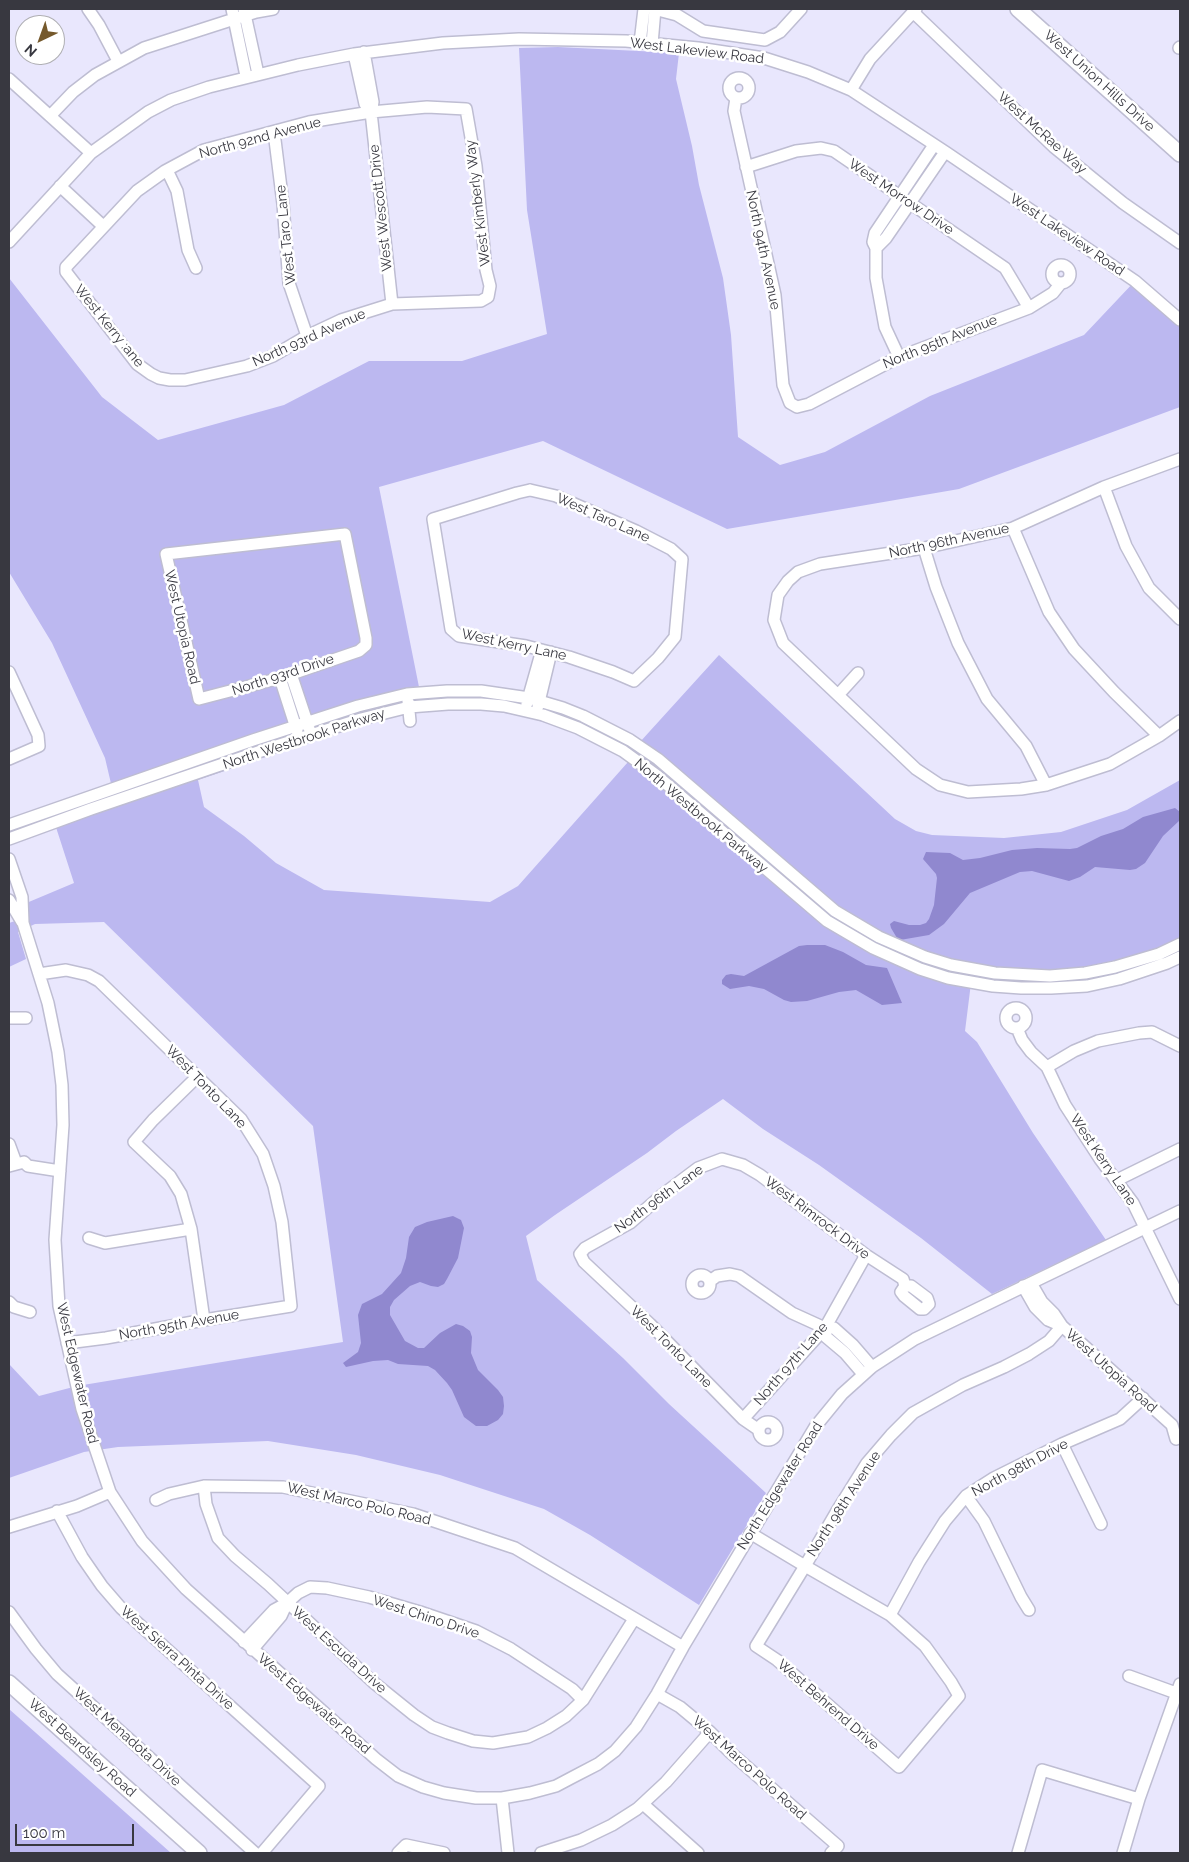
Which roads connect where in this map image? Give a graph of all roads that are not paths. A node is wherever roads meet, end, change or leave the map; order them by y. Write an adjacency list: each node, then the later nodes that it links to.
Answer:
1 (88, 9): 12 (street)
2 (273, 9): 8 (street)
3 (644, 9): 10 (street)
4 (655, 9): 5 (street); 10 (street)
5 (801, 9)
6 (1018, 9): 25 (main road, West Union Hills Drive)
7 (915, 10): 16 (street); 33 (street, West McRae Way)
8 (245, 12): 9 (street); 13 (street)
9 (233, 14): 12 (street); 14 (street)
10 (646, 43): 11 (street, West Lakeview Road); 16 (street, West Lakeview Road)
11 (360, 53): 13 (street, West Lakeview Road); 19 (street, West Wescott Drive)
12 (118, 61): 20 (street)
13 (258, 74): 14 (street, West Lakeview Road)
14 (246, 76): 24 (street, West Lakeview Road)
15 (9, 79): 20 (street)
16 (851, 90): 22 (street, West Lakeview Road)
17 (736, 98): 26 (street, North 94th Avenue)
18 (466, 108): 19 (street, North 92nd Avenue); 38 (street, West Kimberly Way)
19 (371, 112): 21 (street, North 92nd Avenue); 39 (street, West Wescott Drive)
20 (50, 116): 24 (street)
21 (274, 132): 27 (street, North 92nd Avenue); 42 (street, West Taro Lane)
22 (934, 145): 23 (street, West Lakeview Road); 29 (street)
23 (946, 152): 30 (street); 41 (street, West Lakeview Road)
24 (91, 154): 28 (street, West Lakeview Road)
25 (1180, 154)
26 (746, 167): 29 (street, West Morrow Drive); 45 (street, North 94th Avenue)
27 (167, 170): 31 (street, North 92nd Avenue); 36 (street)
28 (60, 186): 31 (street); 32 (street, West Lakeview Road)
29 (899, 195): 30 (street, West Morrow Drive); 34 (street)
30 (910, 203): 34 (street); 40 (street, West Morrow Drive)
31 (103, 226): 35 (street, North 92nd Avenue)
32 (9, 242)
33 (1180, 243)
34 (876, 248): 43 (street)
35 (66, 267): 44 (street, West Kerry :ane)
36 (196, 268)
37 (1061, 283): 40 (street, North 95th Avenue)
38 (488, 297): 39 (street, North 93rd Avenue)
39 (392, 304): 42 (street, North 93rd Avenue)
40 (1028, 308): 43 (street, North 95th Avenue)
41 (1178, 314)
42 (307, 336): 44 (street, North 93rd Avenue)
43 (899, 356): 45 (street, North 95th Avenue)
44 (159, 378)
45 (790, 403)
46 (1180, 459): 47 (street, North 96th Avenue)
47 (1104, 487): 48 (street, North 96th Avenue); 50 (street)
48 (1013, 528): 49 (street, North 96th Avenue); 70 (street)
49 (924, 548): 60 (street, North 96th Avenue); 75 (street)
50 (1180, 619)
51 (451, 629): 53 (street, West Kerry Lane); 58 (street, West Taro Lane)
52 (366, 645): 56 (street, North 93rd Drive); 61 (street, West Utopia Road)
53 (547, 651): 58 (street, West Kerry Lane); 62 (street)
54 (9, 672): 74 (street)
55 (858, 673): 60 (street)
56 (291, 674): 57 (street, North 93rd Drive); 67 (street)
57 (280, 678): 61 (street, North 93rd Drive); 68 (street)
58 (634, 681)
59 (407, 694): 62 (street, North Westbrook Parkway); 63 (street); 67 (street, North Westbrook Parkway)
60 (838, 695): 75 (street)
61 (199, 699)
62 (534, 699): 64 (street); 72 (street, North Westbrook Parkway)
63 (409, 707): 64 (street, North Westbrook Parkway); 66 (street); 69 (street, North Westbrook Parkway)
64 (531, 711): 73 (street, North Westbrook Parkway)
65 (1180, 720): 70 (street)
66 (410, 721)
67 (307, 722): 68 (street, North Westbrook Parkway); 69 (street)
68 (295, 725): 71 (street); 78 (street, North Westbrook Parkway)
69 (311, 734): 71 (street, North Westbrook Parkway)
70 (1159, 736): 75 (street)
71 (299, 738): 79 (street, North Westbrook Parkway)
72 (630, 740): 73 (street); 76 (street, North Westbrook Parkway)
73 (623, 751): 77 (street, North Westbrook Parkway)
74 (9, 759)
75 (1046, 785)
76 (693, 790): 77 (street); 80 (street, North Westbrook Parkway)
77 (684, 800): 82 (street, North Westbrook Parkway)
78 (9, 824)
79 (9, 839)
80 (770, 856): 82 (street); 85 (street, North Westbrook Parkway)
81 (9, 859): 84 (street, West Edgewater Road)
82 (761, 866): 86 (street, North Westbrook Parkway)
83 (9, 900): 84 (street, West Edgewater Road)
84 (23, 923): 87 (street, West Edgewater Road)
85 (1180, 944)
86 (1180, 957)
87 (39, 974): 93 (street, West Tonto Lane); 98 (street, West Edgewater Road)
88 (9, 1018): 89 (street)
89 (26, 1018)
90 (1017, 1028): 92 (street, West Kerry Lane)
91 (1180, 1046): 92 (street)
92 (1047, 1067): 99 (street, West Kerry Lane)
93 (197, 1076): 102 (street); 112 (street, West Tonto Lane)
94 (9, 1144): 97 (street)
95 (1180, 1149): 99 (street)
96 (722, 1159): 104 (street, West Rimrock Drive); 105 (street, North 96th Lane)
97 (19, 1164): 98 (street)
98 (61, 1167): 117 (street, West Edgewater Road)
99 (1117, 1180): 101 (street, West Kerry Lane)
100 (1180, 1211): 101 (street, North Edgewater Road)
101 (1146, 1227): 106 (street, West Kerry Lane); 108 (street, North Edgewater Road)
102 (191, 1229): 103 (street); 114 (street)
103 (89, 1238)
104 (866, 1255): 109 (street, West Rimrock Drive); 116 (street, North 97th Lane)
105 (584, 1262): 121 (street, West Tonto Lane)
106 (1175, 1276): 110 (street, West Kerry Lane)
107 (710, 1280): 116 (street)
108 (1027, 1285): 115 (street, West Utopia Road); 118 (street, North Edgewater Road)
109 (905, 1286)
110 (1180, 1299)
111 (9, 1302): 113 (street)
112 (291, 1306): 114 (street, North 95th Avenue)
113 (30, 1312)
114 (204, 1320): 117 (street, North 95th Avenue)
115 (1062, 1326): 120 (street, West Utopia Road); 133 (street, North 98th Avenue)
116 (825, 1328): 118 (street); 119 (street); 121 (street, North 97th Lane)
117 (67, 1344): 126 (street, West Edgewater Road)
118 (872, 1367): 119 (street, North Edgewater Road)
119 (863, 1374): 132 (street, North Edgewater Road)
120 (1143, 1398): 123 (street, West Utopia Road); 124 (street, North 98th Drive)
121 (744, 1419): 122 (street, West Tonto Lane)
122 (759, 1430)
123 (1176, 1439)
124 (1062, 1444): 127 (street, North 98th Drive); 130 (street)
125 (204, 1486): 128 (street, West Marco Polo Road); 134 (street, West Escuda Drive); 138 (street, West Marco Polo Road)
126 (110, 1492): 129 (street); 139 (street, West Edgewater Road)
127 (966, 1496): 135 (street); 137 (street, North 98th Drive)
128 (156, 1500)
129 (58, 1511): 131 (street); 155 (street, West Sierra Pinta Drive)
130 (1101, 1524)
131 (9, 1527)
132 (750, 1533): 133 (street); 141 (street, North Edgewater Road)
133 (805, 1566): 137 (street); 140 (street, North 98th Avenue)
134 (287, 1603): 139 (street); 146 (street, West Chino Drive); 146 (street, West Escuda Drive)
135 (1028, 1610)
136 (9, 1612): 154 (street, West Menadota Drive)
137 (890, 1615): 140 (street, West Behrend Drive)
138 (634, 1619): 141 (street, West Marco Polo Road); 146 (street, West Escuda Drive)
139 (248, 1646): 148 (street, West Edgewater Road)
140 (756, 1646)
141 (682, 1647): 145 (street, North Edgewater Road)
142 (1129, 1676): 144 (street)
143 (9, 1683): 153 (main road, West Beardsley Road)
144 (1178, 1688): 149 (street)
145 (657, 1694): 147 (street, West Marco Polo Road); 148 (street, North Edgewater Road)
146 (583, 1700)
147 (710, 1732): 150 (street); 152 (street, West Marco Polo Road)
148 (502, 1798): 157 (street)
149 (1139, 1800): 160 (street); 161 (street)
150 (643, 1804): 158 (street); 159 (street)
151 (402, 1849): 156 (street)
152 (834, 1850)
153 (199, 1853)
154 (255, 1853)
155 (262, 1853)
156 (444, 1853)
157 (508, 1853)
158 (541, 1853)
159 (698, 1853)
160 (1018, 1853)
161 (1123, 1853)

